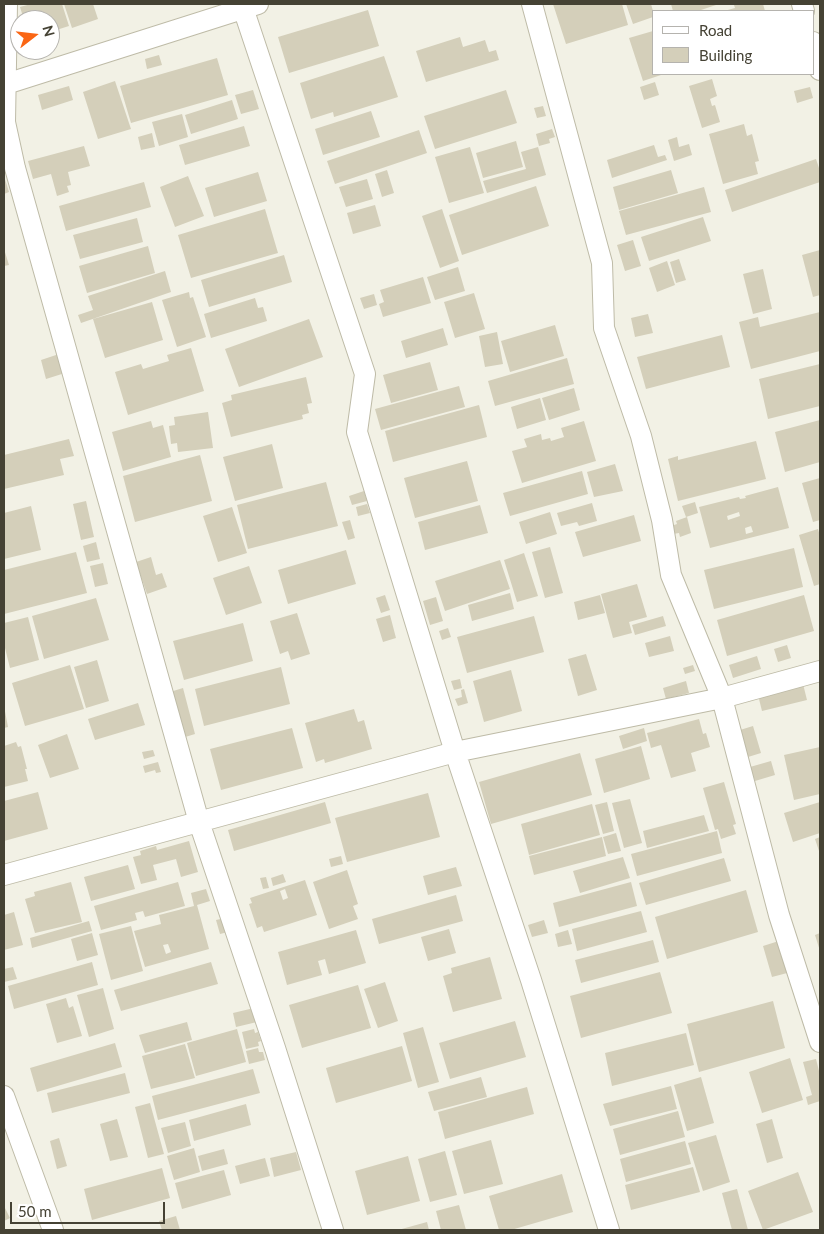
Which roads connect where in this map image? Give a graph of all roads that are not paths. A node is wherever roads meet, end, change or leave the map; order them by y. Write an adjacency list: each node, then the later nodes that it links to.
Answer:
1 (7, 4): 6 (street)
2 (532, 4): 8 (street)
3 (250, 6): 6 (street); 9 (street)
4 (814, 46): 5 (street)
5 (820, 70)
6 (5, 83): 10 (street)
7 (820, 671): 8 (street)
8 (722, 698): 9 (street); 12 (street)
9 (455, 752): 10 (street); 16 (street)
10 (199, 822): 11 (street); 15 (street)
11 (4, 875)
12 (820, 1042)
13 (4, 1096): 14 (street)
14 (53, 1230)
15 (333, 1230)
16 (609, 1230)

